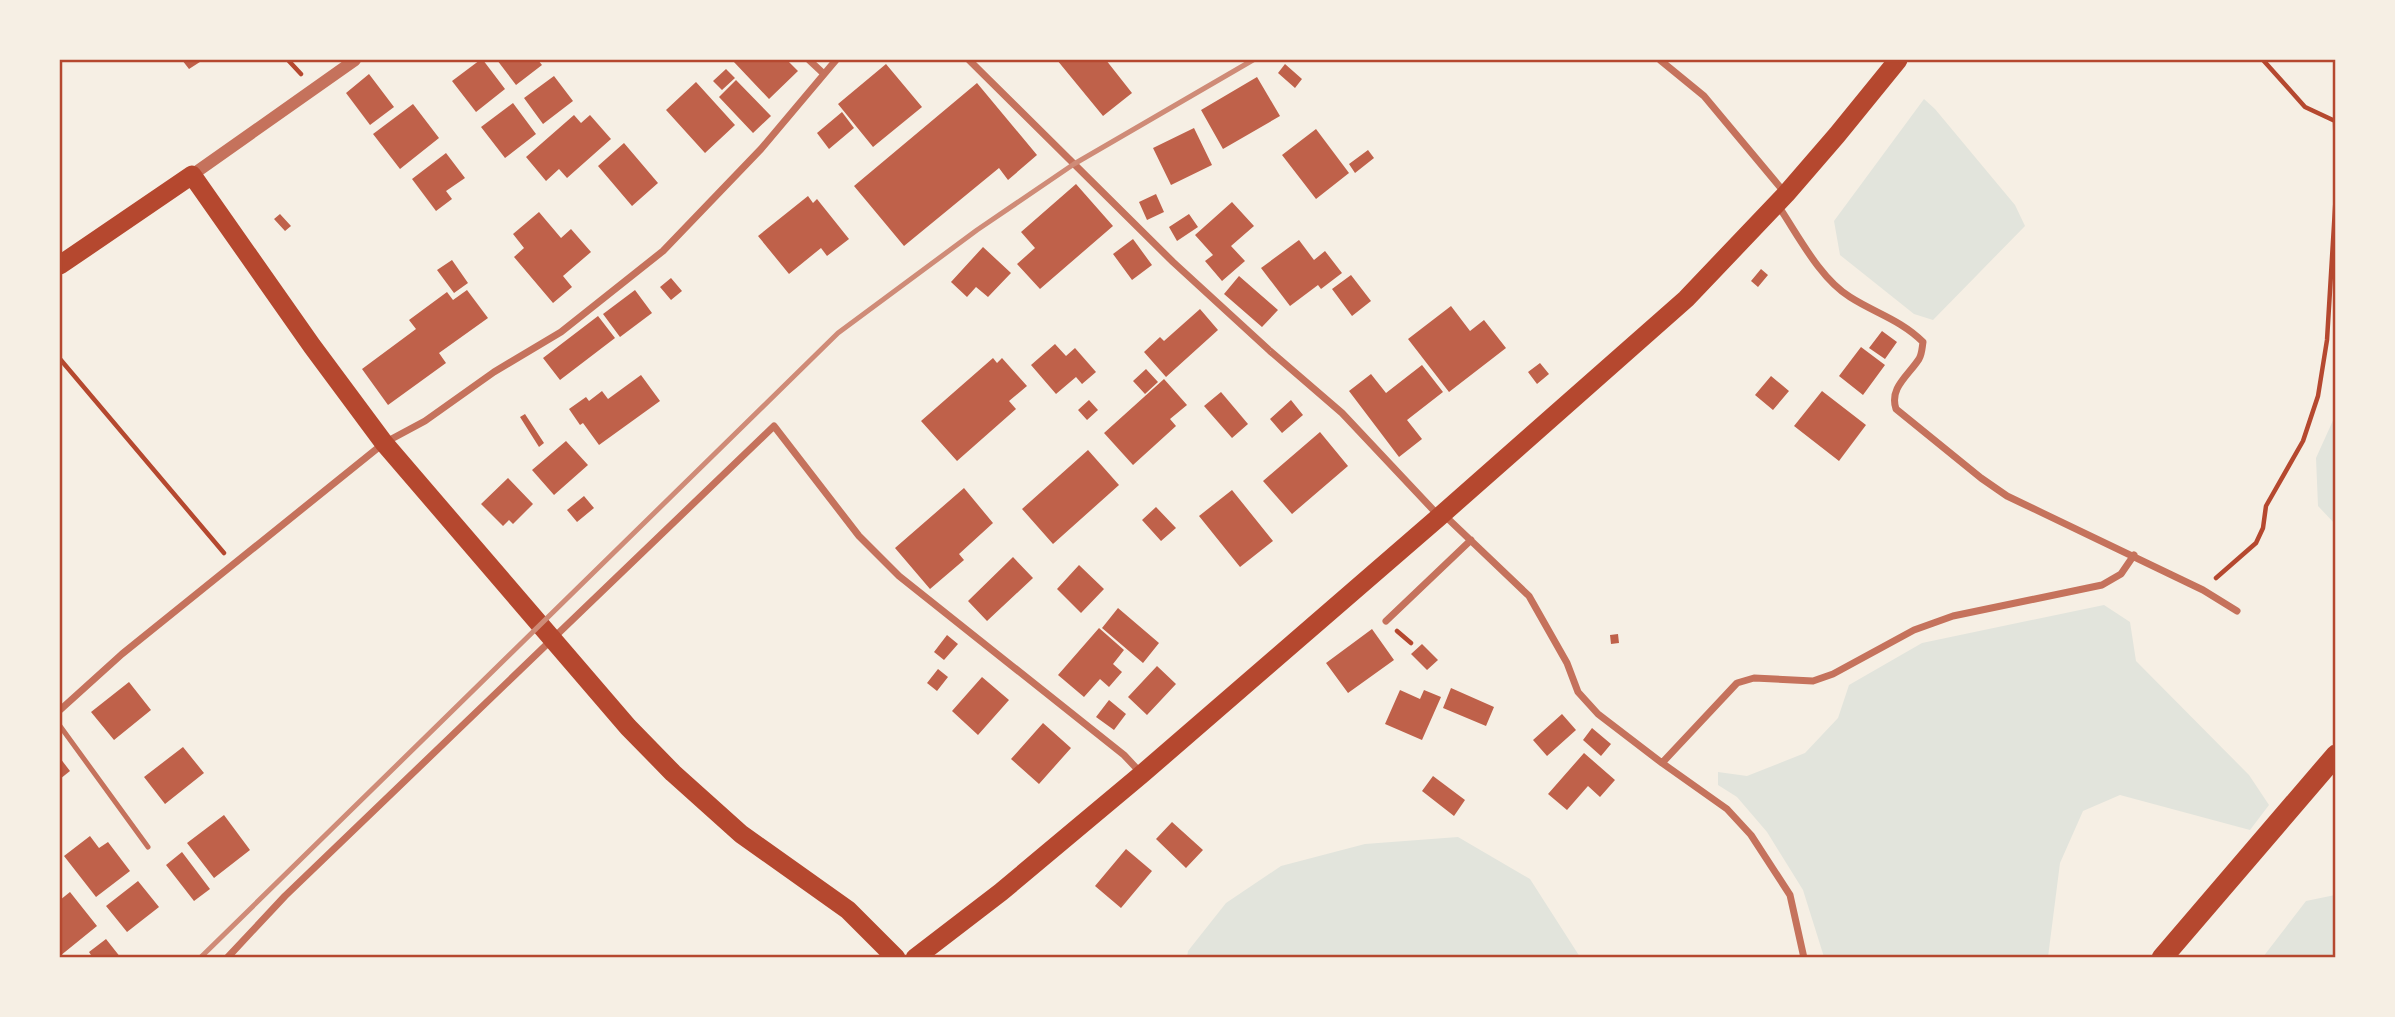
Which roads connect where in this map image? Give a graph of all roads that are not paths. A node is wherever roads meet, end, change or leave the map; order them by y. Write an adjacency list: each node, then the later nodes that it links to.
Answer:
1 (355, 60): 8 (street)
2 (809, 60): 7 (street)
3 (836, 60): 7 (street)
4 (969, 60): 12 (street)
5 (1660, 60): 9 (street)
6 (1898, 60): 9 (highway)
7 (824, 74): 11 (street)
8 (192, 175): 10 (highway); 11 (highway)
9 (1781, 199): 12 (highway); 14 (street)
10 (60, 265)
11 (384, 443): 17 (highway); 18 (street)
12 (1441, 516): 13 (street); 22 (highway)
13 (1471, 540): 16 (street); 21 (street)
14 (2134, 555): 15 (street); 21 (street)
15 (2238, 611)
16 (1386, 621)
17 (553, 639): 22 (street); 25 (street); 26 (highway)
18 (60, 710)
19 (60, 726): 23 (lane)
20 (2336, 755): 28 (highway)
21 (1662, 763): 27 (street)
22 (1142, 774): 24 (highway)
23 (148, 847)
24 (921, 956)
25 (227, 957)
26 (896, 957)
27 (1804, 957)
28 (2162, 957)

